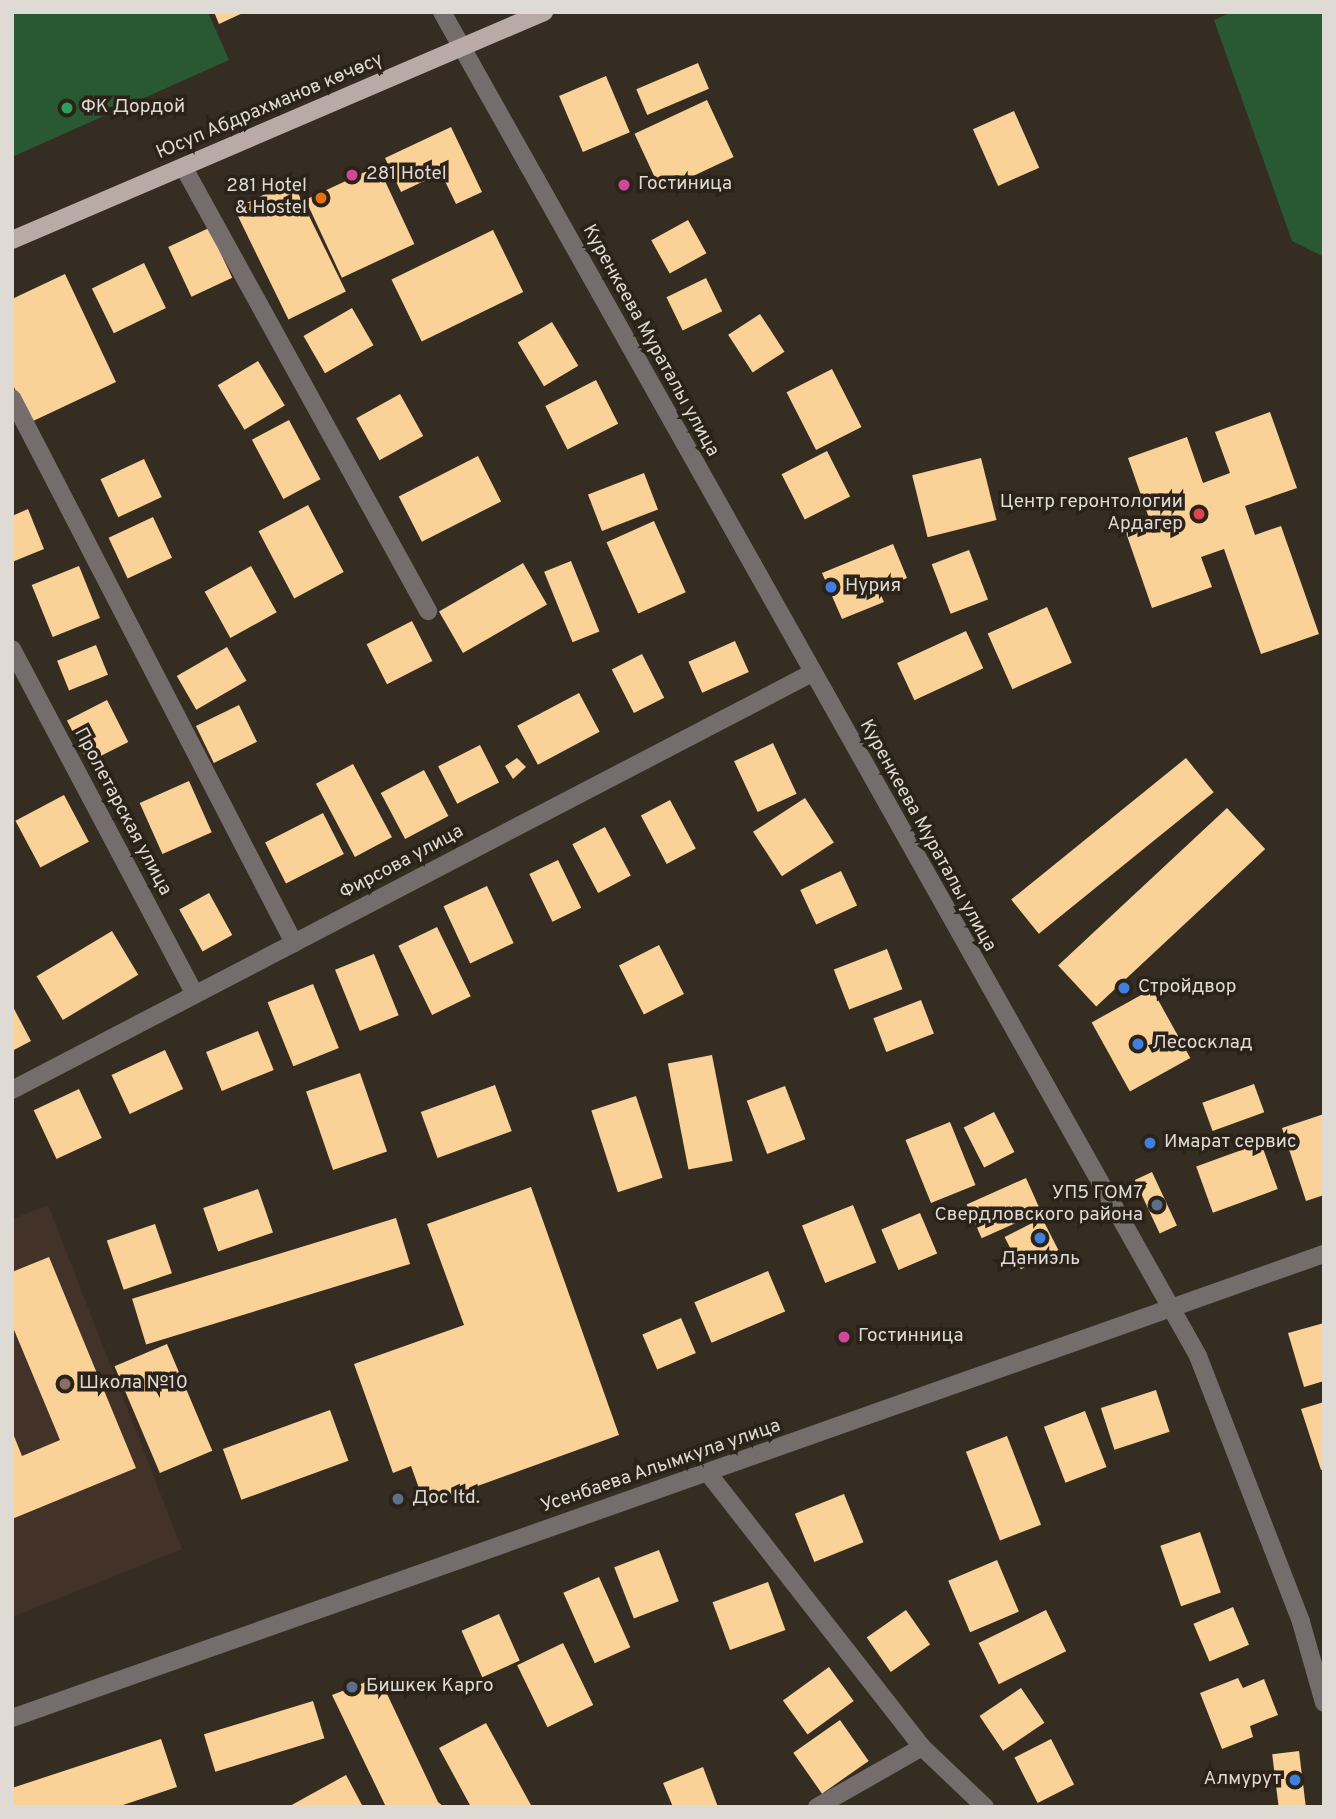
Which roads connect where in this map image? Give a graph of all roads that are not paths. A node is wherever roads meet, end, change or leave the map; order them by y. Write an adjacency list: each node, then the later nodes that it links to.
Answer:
1 (442, 12): 3 (street, Куренкеева Мураталы улица)
2 (544, 12): 3 (main road, Юсуп Абдрахманов көчөсү)
3 (461, 47): 4 (main road, Юсуп Абдрахманов көчөсү); 9 (street, Куренкеева Мураталы улица)
4 (184, 168): 5 (main road, Юсуп Абдрахманов көчөсү); 7 (street)
5 (12, 240)
6 (12, 398): 10 (street)
7 (428, 611)
8 (12, 649): 11 (street, Пролетарская улица)
9 (812, 673): 10 (street, Фирсова улица); 14 (street, Куренкеева Мураталы улица)
10 (294, 943): 11 (street, Фирсова улица)
11 (195, 995): 12 (street, Фирсова улица)
12 (12, 1090)
13 (1324, 1254): 14 (street, Усенбаева Алымкула улица)
14 (1171, 1310): 15 (street, Усенбаева Алымкула улица); 16 (street, Куренкеева Мураталы улица)
15 (708, 1473): 17 (street, Усенбаева Алымкула улица); 18 (street)
16 (1324, 1703)
17 (12, 1718)
18 (922, 1747): 19 (street); 20 (street)
19 (817, 1807)
20 (985, 1807)

